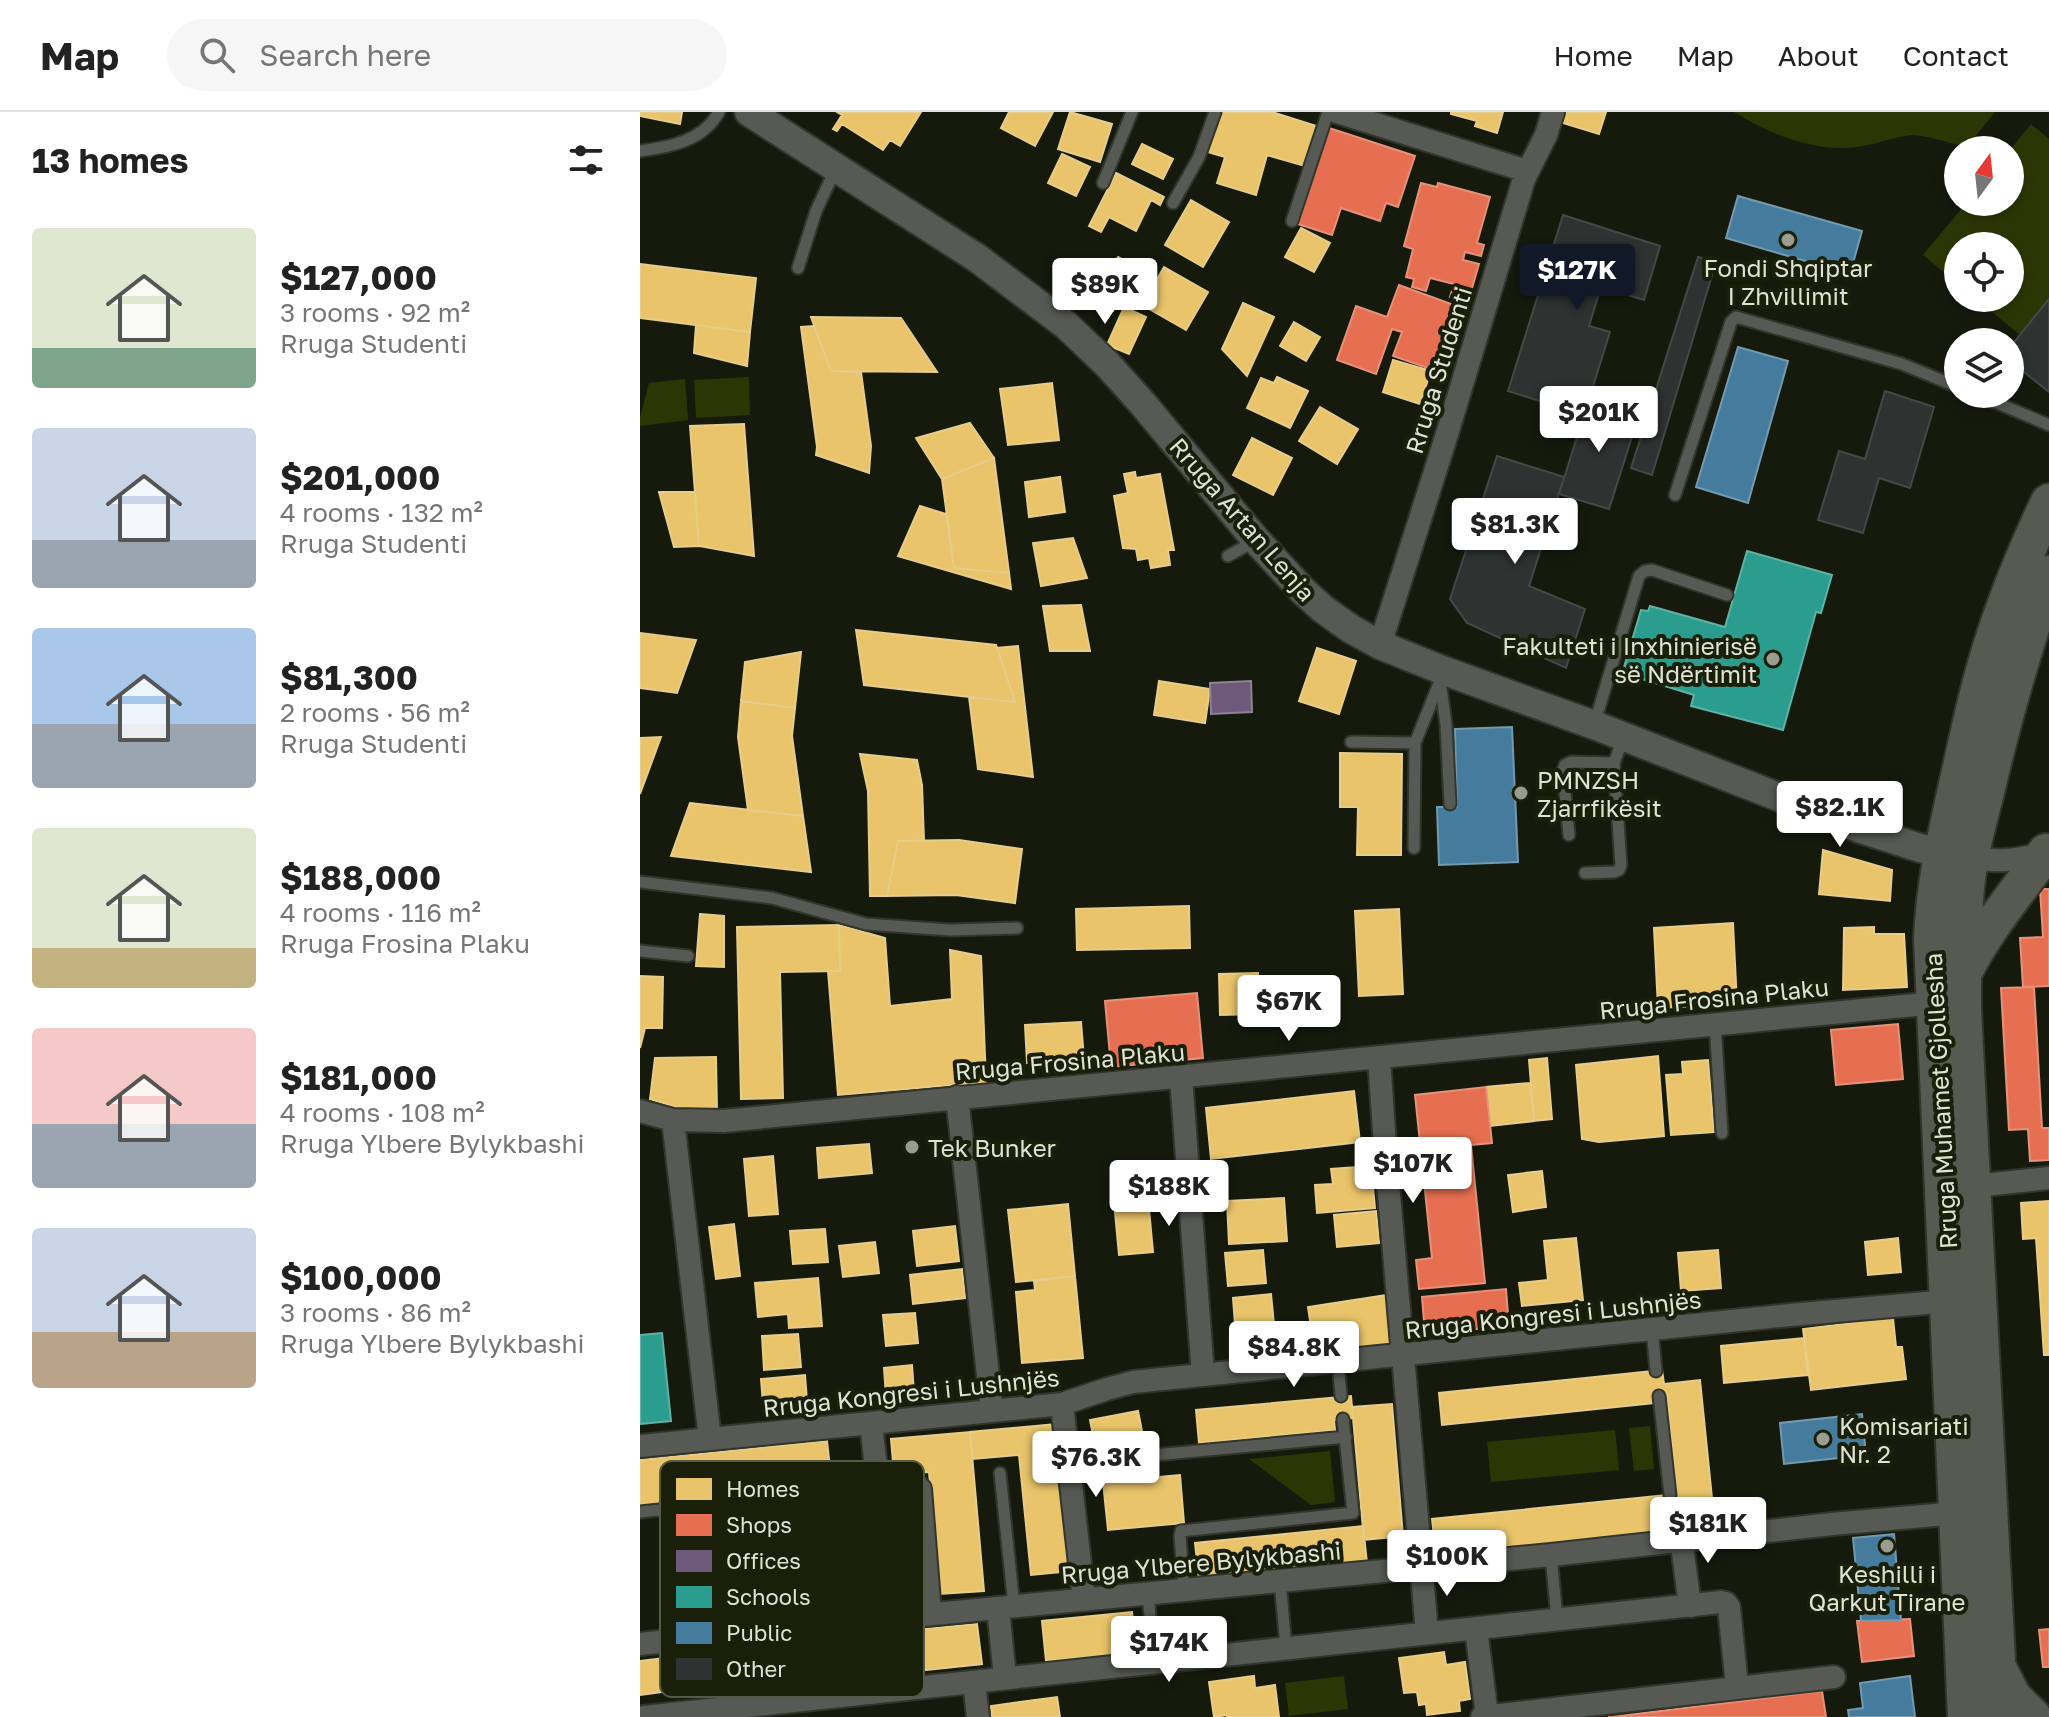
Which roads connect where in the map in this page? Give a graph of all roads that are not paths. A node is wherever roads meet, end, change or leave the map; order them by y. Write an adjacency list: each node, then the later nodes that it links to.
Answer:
1 (719, 112): 8 (lane)
2 (749, 112): 9 (street, Rruga Artan Lenja)
3 (1132, 112): 11 (lane)
4 (1215, 112): 12 (lane)
5 (1328, 112): 13 (lane)
6 (1337, 112): 10 (street)
7 (1553, 112): 10 (street, Rruga Studenti)
8 (640, 151)
9 (836, 167): 14 (lane); 20 (street, Rruga Artan Lenja)
10 (1527, 171): 24 (street, Rruga Studenti)
11 (1103, 183)
12 (1173, 203)
13 (1292, 221)
14 (798, 268)
15 (1944, 381): 18 (lane)
16 (2009, 408): 17 (lane)
17 (2049, 425)
18 (1675, 495)
19 (2049, 502): 34 (main road, Rruga Muhamet Gjollesha)
20 (1256, 540): 21 (lane); 24 (street, Rruga Artan Lenja)
21 (1228, 556)
22 (2049, 574): 34 (main road, Rruga Muhamet Gjollesha)
23 (1727, 595): 26 (lane)
24 (1380, 645): 25 (street, Rruga Artan Lenja)
25 (1441, 675): 26 (street, Rruga Artan Lenja); 28 (lane); 30 (lane)
26 (1594, 725): 29 (street, Rruga Artan Lenja)
27 (1351, 742): 28 (lane)
28 (1415, 743): 32 (lane)
29 (1618, 750): 31 (lane); 34 (street, Rruga Artan Lenja); 35 (lane)
30 (1450, 804)
31 (1569, 835)
32 (1414, 848)
33 (2048, 851): 34 (street); 40 (main road)
34 (1956, 856): 40 (main road, Rruga Muhamet Gjollesha); 41 (main road, Rruga Muhamet Gjollesha)
35 (1585, 873)
36 (640, 882): 37 (lane)
37 (1017, 928)
38 (640, 951): 39 (lane)
39 (688, 956)
40 (1963, 975): 50 (main road, Rruga Muhamet Gjollesha)
41 (1935, 1003): 42 (street, Rruga Frosina Plaku); 51 (main road, Rruga Muhamet Gjollesha)
42 (1715, 1024): 43 (street, Rruga Frosina Plaku); 48 (lane)
43 (1379, 1058): 44 (street, Rruga Frosina Plaku); 53 (street)
44 (1181, 1077): 45 (street, Rruga Frosina Plaku); 56 (street)
45 (957, 1097): 47 (street, Rruga Frosina Plaku); 60 (street)
46 (640, 1111): 47 (street, Rruga Frosina Plaku)
47 (673, 1120): 64 (street)
48 (1722, 1133)
49 (2049, 1178): 50 (street)
50 (1974, 1186): 93 (main road, Rruga Muhamet Gjollesha)
51 (1949, 1301): 52 (street, Rruga Kongresi i Lushnjës); 73 (main road, Rruga Muhamet Gjollesha)
52 (1652, 1329): 53 (street, Rruga Kongresi i Lushnjës); 55 (lane)
53 (1404, 1355): 54 (street, Rruga Kongresi i Lushnjës); 77 (street)
54 (1338, 1362): 56 (street, Rruga Kongresi i Lushnjës); 57 (lane)
55 (1656, 1371)
56 (1203, 1375): 59 (street, Rruga Kongresi i Lushnjës)
57 (1341, 1396)
58 (1659, 1396): 69 (lane)
59 (1062, 1404): 60 (street, Rruga Kongresi i Lushnjës); 67 (street)
60 (992, 1411): 62 (street, Rruga Kongresi i Lushnjës)
61 (1343, 1419): 63 (lane)
62 (871, 1423): 64 (street, Rruga Kongresi i Lushnjës); 66 (street)
63 (1346, 1437): 67 (lane); 79 (lane)
64 (710, 1439): 65 (street, Rruga Kongresi i Lushnjës)
65 (640, 1446)
66 (875, 1461)
67 (1069, 1463): 81 (street)
68 (1000, 1473): 83 (lane)
69 (1670, 1495)
70 (660, 1510): 71 (lane)
71 (640, 1512)
72 (1672, 1512): 75 (lane)
73 (1958, 1513): 75 (street, Rruga Ylbere Bylykbashi); 93 (main road, Rruga Muhamet Gjollesha)
74 (924, 1539): 84 (street)
75 (1679, 1540): 76 (street, Rruga Ylbere Bylykbashi); 82 (street)
76 (1551, 1555): 77 (street, Rruga Ylbere Bylykbashi); 86 (lane)
77 (1422, 1567): 78 (street, Rruga Ylbere Bylykbashi); 88 (street)
78 (1280, 1580): 79 (street, Rruga Ylbere Bylykbashi); 91 (lane)
79 (1184, 1590): 80 (street, Rruga Ylbere Bylykbashi)
80 (1148, 1593): 81 (street, Rruga Ylbere Bylykbashi); 92 (lane)
81 (1084, 1599): 83 (street, Rruga Ylbere Bylykbashi)
82 (1690, 1606): 86 (street); 98 (street)
83 (1006, 1607): 84 (street, Rruga Ylbere Bylykbashi); 95 (street)
84 (930, 1614): 85 (street, Rruga Ylbere Bylykbashi)
85 (924, 1615)
86 (1557, 1619): 87 (street)
87 (1476, 1629): 88 (street); 102 (street)
88 (1427, 1633): 91 (street)
89 (660, 1642): 90 (street, Rruga Ylbere Bylykbashi)
90 (640, 1644)
91 (1286, 1648): 92 (street)
92 (1154, 1662): 95 (street)
93 (1981, 1669): 103 (main road); 104 (main road, Rruga Muhamet Gjollesha); 105 (main road, Rruga Muhamet Gjollesha); 106 (main road)
94 (1834, 1677): 98 (street)
95 (1005, 1678): 96 (street)
96 (974, 1682): 97 (street); 101 (street)
97 (924, 1687)
98 (1737, 1687): 102 (street)
99 (829, 1697): 100 (street)
100 (644, 1717)
101 (978, 1717)
102 (1485, 1717)
103 (1948, 1717)
104 (1966, 1717)
105 (2000, 1717)
106 (2033, 1717)

